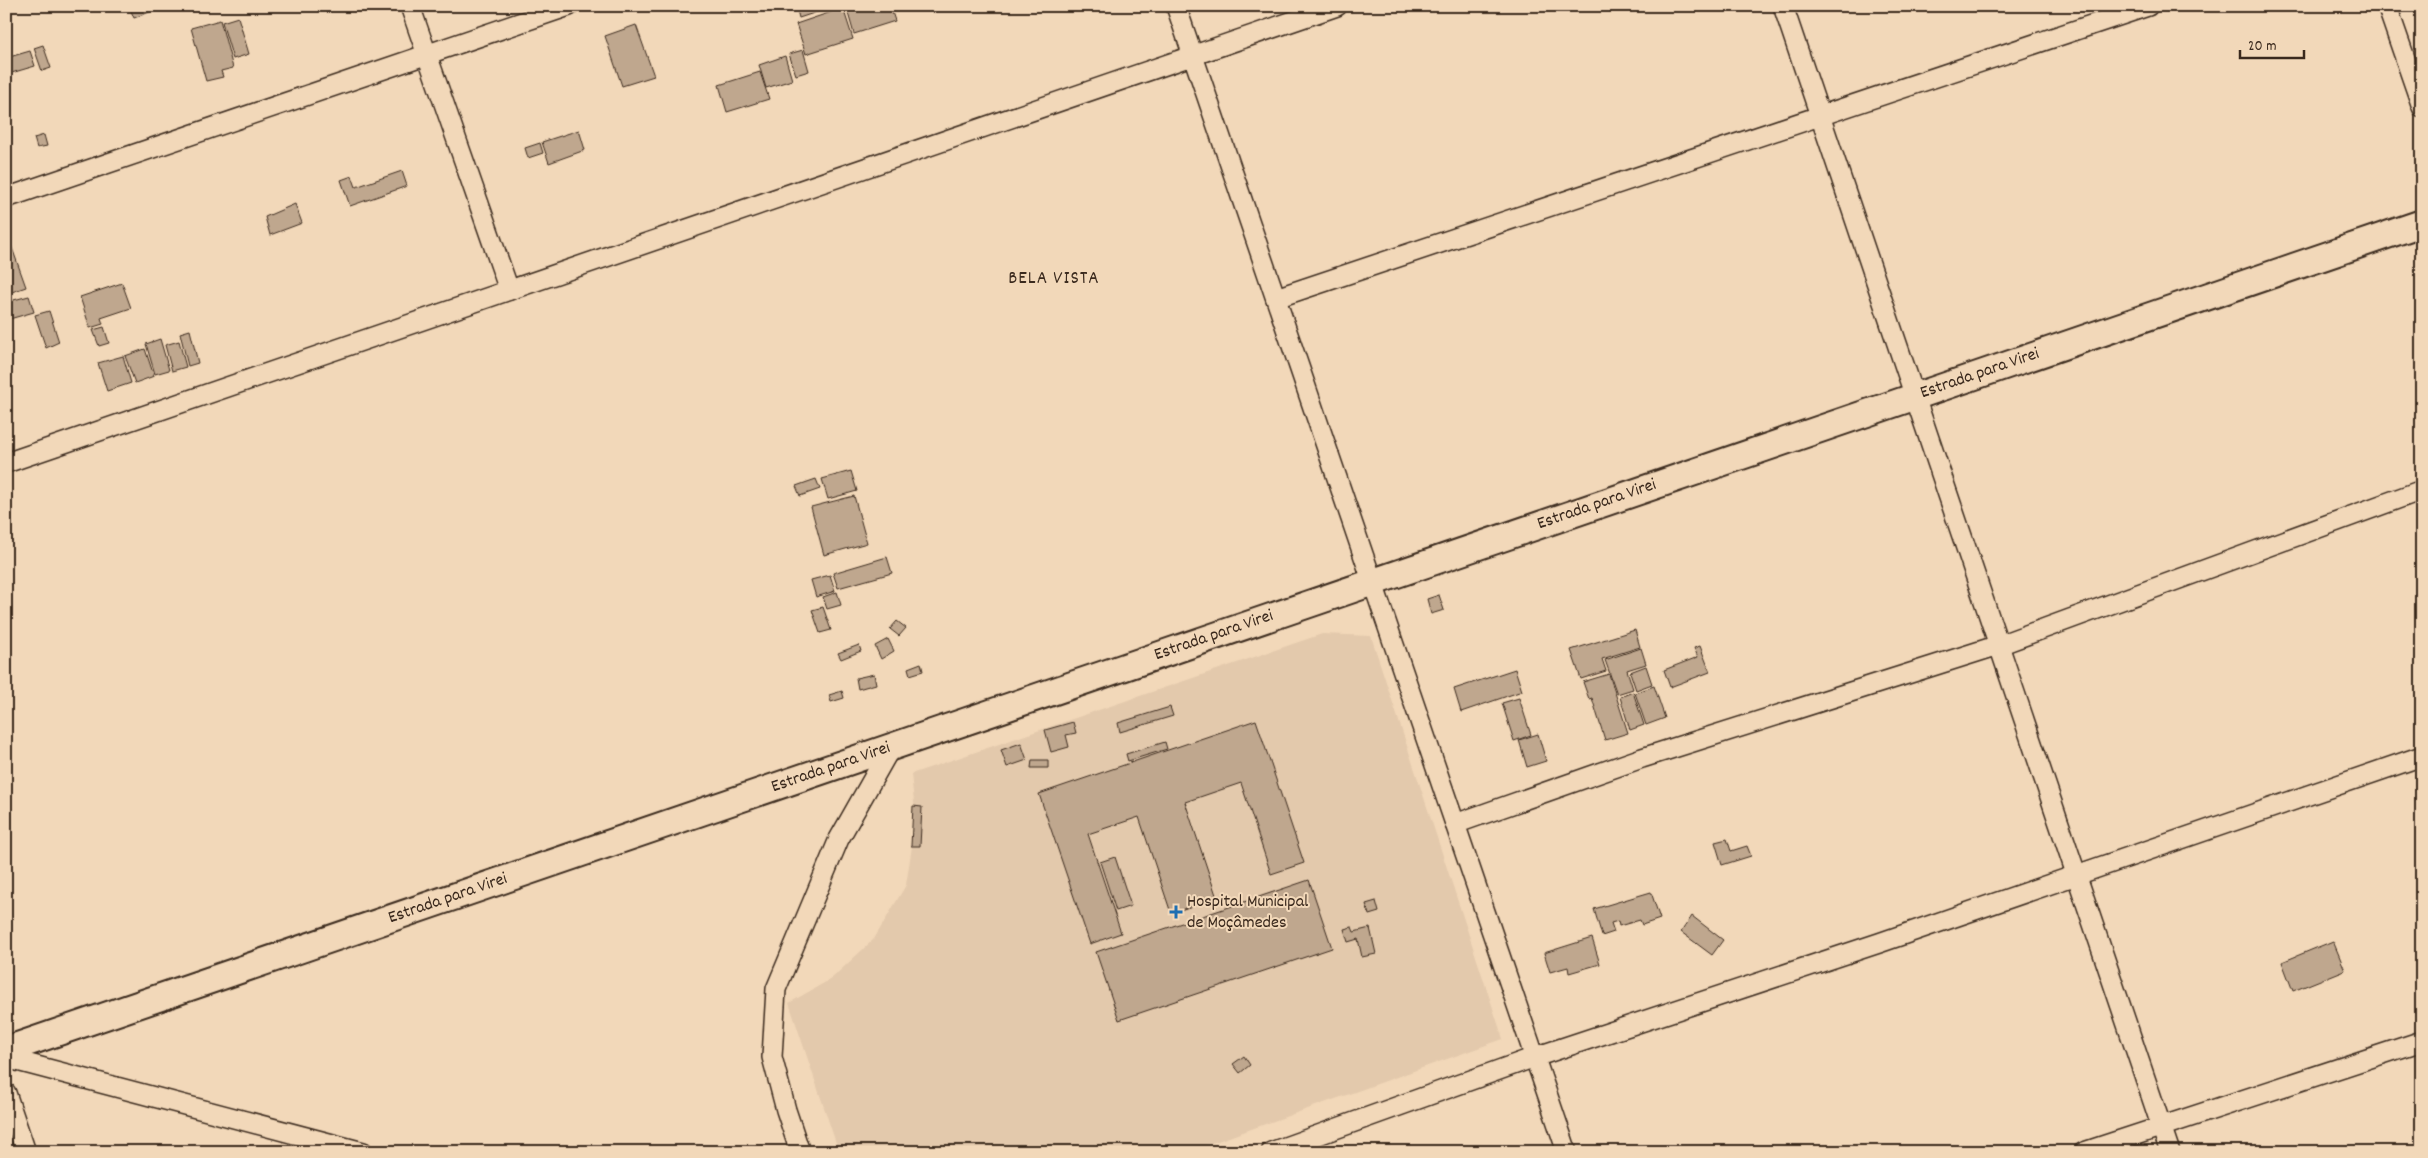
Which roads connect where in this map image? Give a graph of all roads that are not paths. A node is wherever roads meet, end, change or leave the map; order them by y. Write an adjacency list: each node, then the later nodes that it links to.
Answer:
1 (410, 6): 8 (street)
2 (569, 6): 8 (street)
3 (1176, 6): 9 (street)
4 (1337, 6): 9 (street)
5 (1783, 6): 11 (street)
6 (2148, 6): 11 (street)
7 (2387, 6): 10 (street)
8 (427, 55): 12 (street); 14 (street)
9 (1193, 56): 14 (street); 15 (street)
10 (2422, 107)
11 (1820, 116): 15 (street); 16 (street)
12 (6, 198)
13 (2422, 223): 16 (street, Estrada para Virei)
14 (509, 290): 17 (street)
15 (1276, 298): 19 (street)
16 (1915, 397): 19 (street, Estrada para Virei); 20 (street)
17 (6, 463)
18 (2422, 490): 20 (street)
19 (1373, 582): 21 (street, Estrada para Virei); 23 (street)
20 (1999, 645): 23 (street); 24 (street)
21 (891, 747): 26 (street, Estrada para Virei); 33 (street)
22 (2422, 756): 24 (street)
23 (1455, 824): 27 (street)
24 (2076, 875): 27 (street); 30 (street)
25 (2422, 1041): 30 (street)
26 (6, 1050)
27 (1535, 1057): 34 (street); 35 (street)
28 (6, 1058): 32 (street)
29 (6, 1093): 31 (street)
30 (2161, 1126): 36 (street); 37 (street)
31 (26, 1152)
32 (363, 1152)
33 (800, 1152)
34 (1271, 1152)
35 (1567, 1152)
36 (2084, 1152)
37 (2170, 1152)

